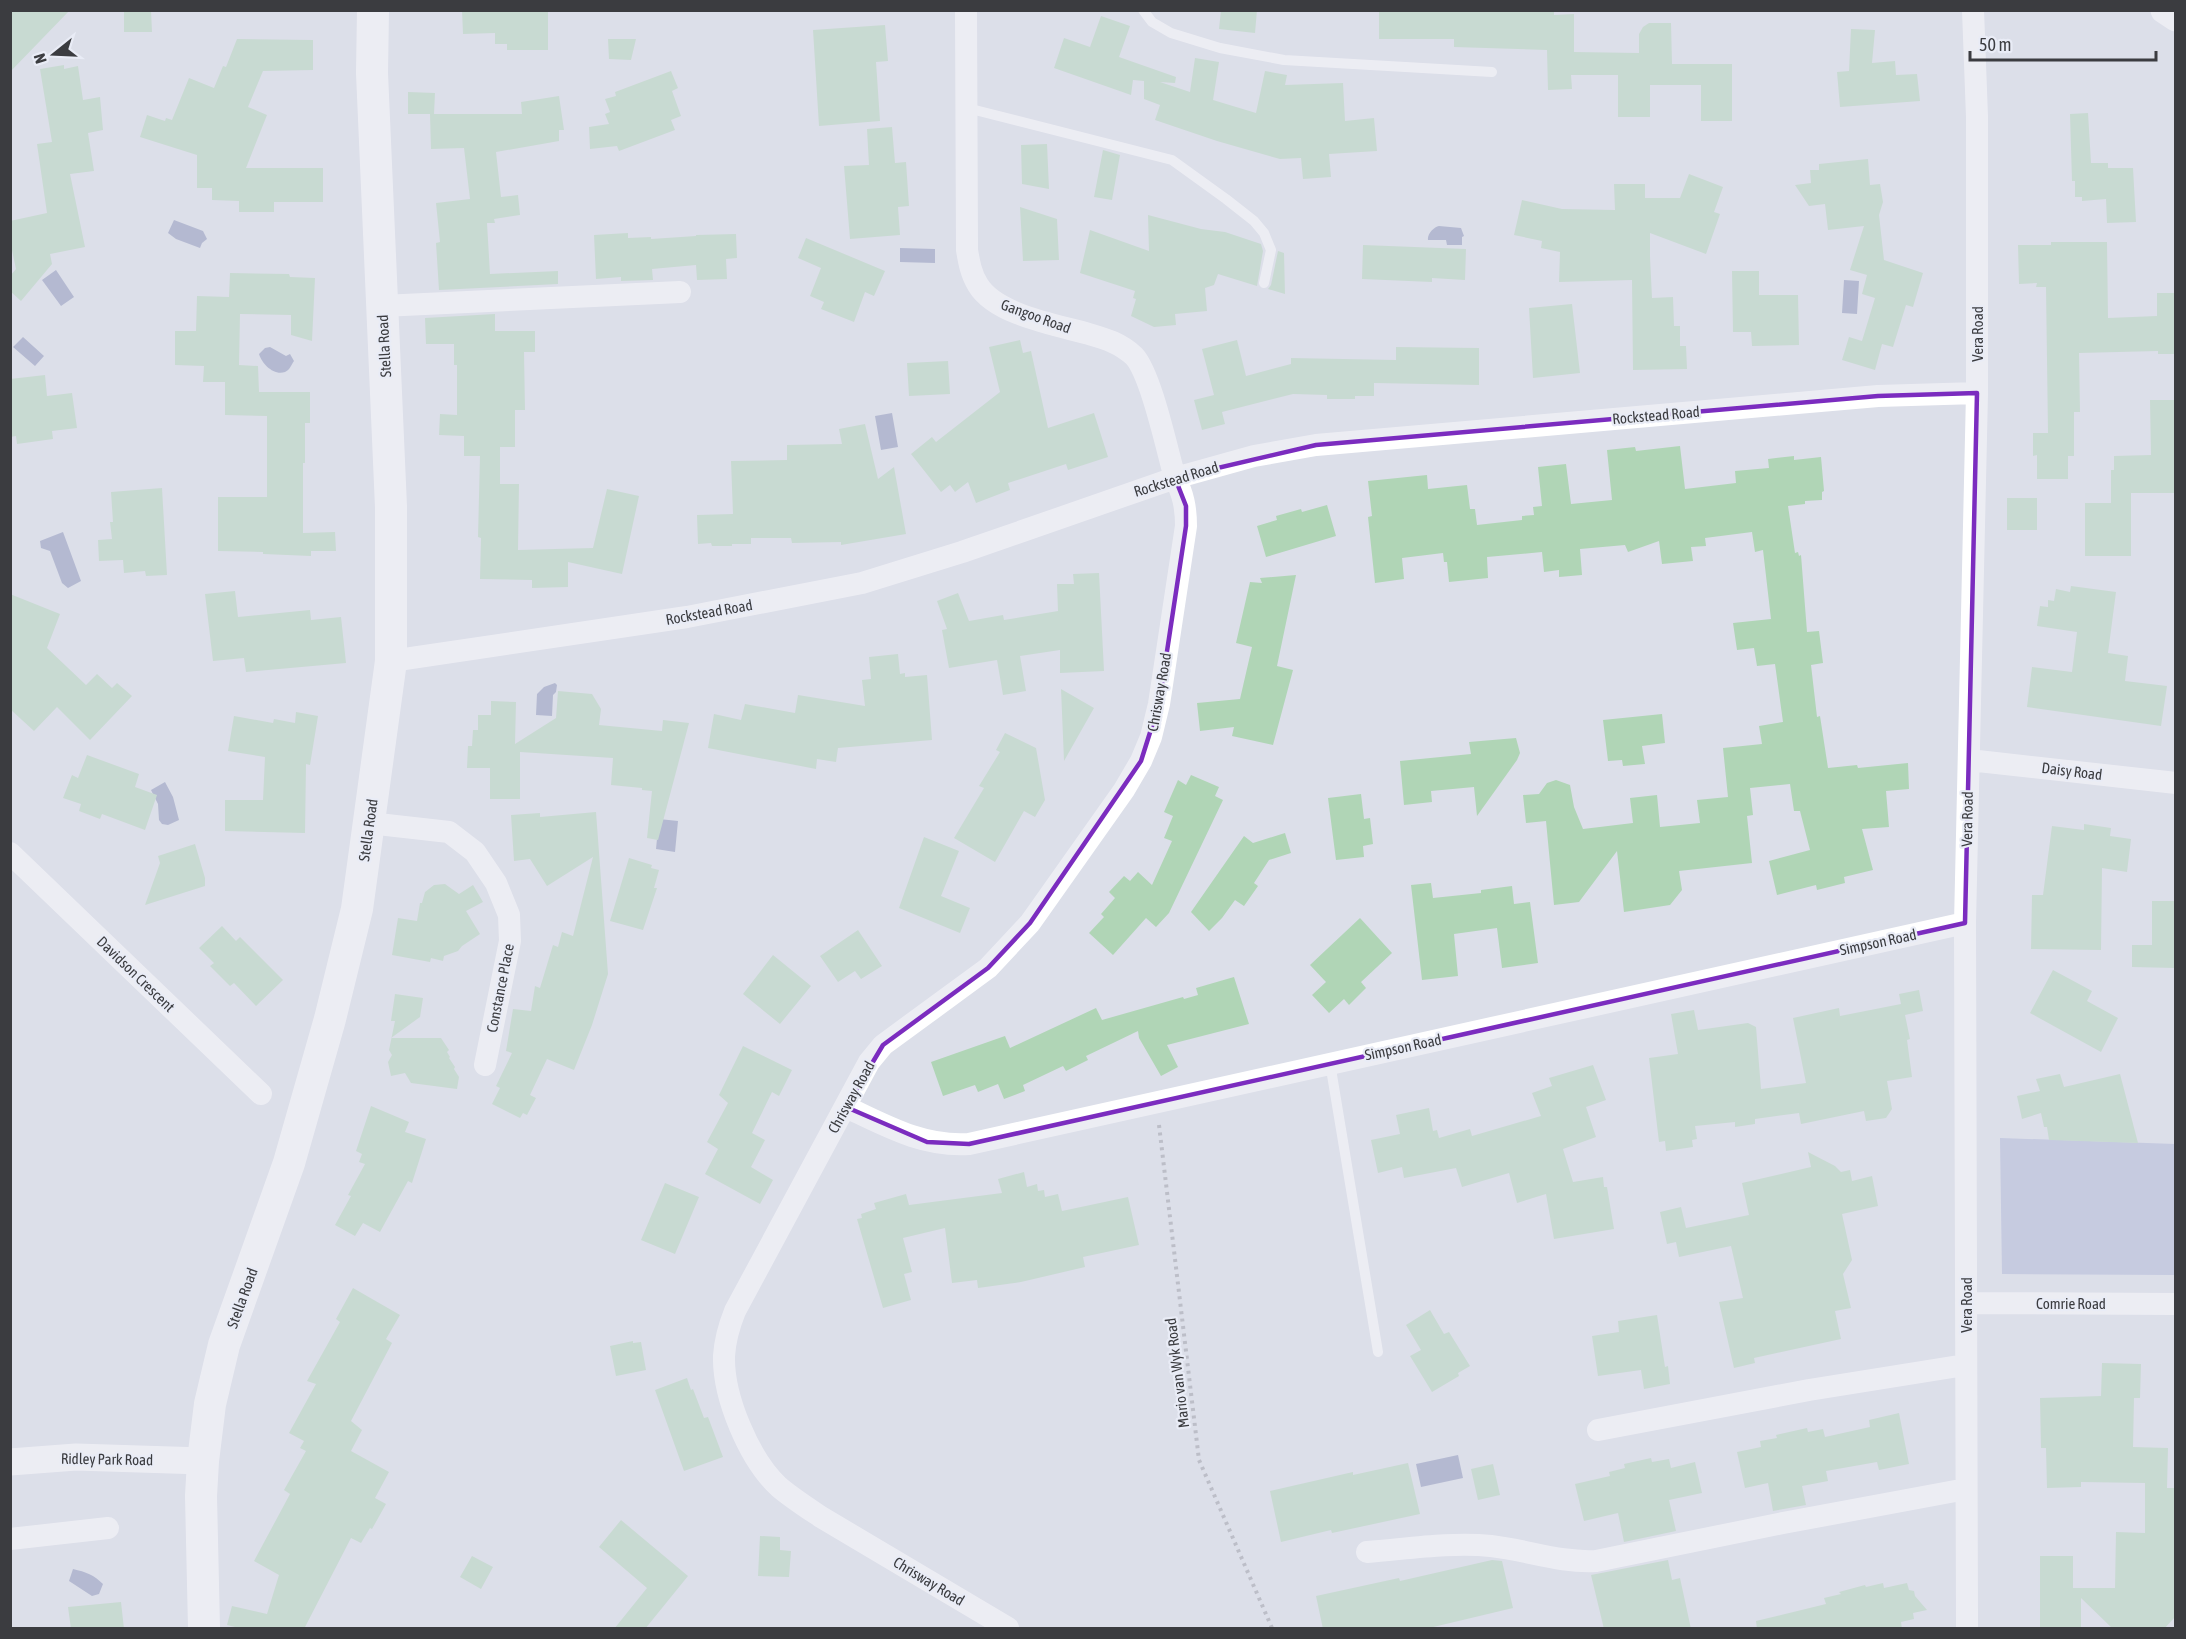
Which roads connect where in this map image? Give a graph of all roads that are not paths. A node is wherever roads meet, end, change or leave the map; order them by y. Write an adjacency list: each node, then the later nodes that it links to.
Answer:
1 (373, 10): 11 (main road, Stella Road)
2 (966, 10): 8 (street, Gangoo Road)
3 (1143, 10): 7 (lane)
4 (1973, 10): 12 (street, Vera Road)
5 (2164, 10): 6 (street)
6 (2175, 18)
7 (1492, 72)
8 (967, 108): 9 (lane); 13 (street, Gangoo Road)
9 (1264, 282)
10 (680, 292): 11 (street)
11 (382, 306): 14 (main road, Stella Road)
12 (1977, 393): 13 (street, Rockstead Road); 15 (street, Vera Road)
13 (1175, 477): 14 (street, Rockstead Road); 23 (street, Chrisway Road)
14 (391, 661): 17 (main road, Stella Road)
15 (1969, 760): 16 (street, Daisy Road); 19 (street, Vera Road)
16 (2175, 783)
17 (369, 823): 21 (street, Constance Place); 29 (main road, Stella Road)
18 (10, 853): 22 (street, Davidson Crescent)
19 (1965, 923): 20 (street, Simpson Road); 24 (street, Vera Road)
20 (1330, 1063): 23 (street, Simpson Road); 26 (lane)
21 (485, 1065)
22 (261, 1094)
23 (846, 1107): 36 (street, Chrisway Road)
24 (1966, 1303): 25 (street, Comrie Road); 27 (street, Vera Road)
25 (2175, 1304)
26 (1378, 1353)
27 (1965, 1365): 28 (street); 31 (street, Vera Road)
28 (1598, 1430)
29 (203, 1461): 30 (street, Ridley Park Road); 35 (main road, Stella Road)
30 (10, 1462)
31 (1966, 1489): 34 (street); 37 (street, Vera Road)
32 (108, 1528): 33 (street)
33 (10, 1539)
34 (1367, 1552)
35 (204, 1629)
36 (1008, 1629)
37 (1967, 1629)

